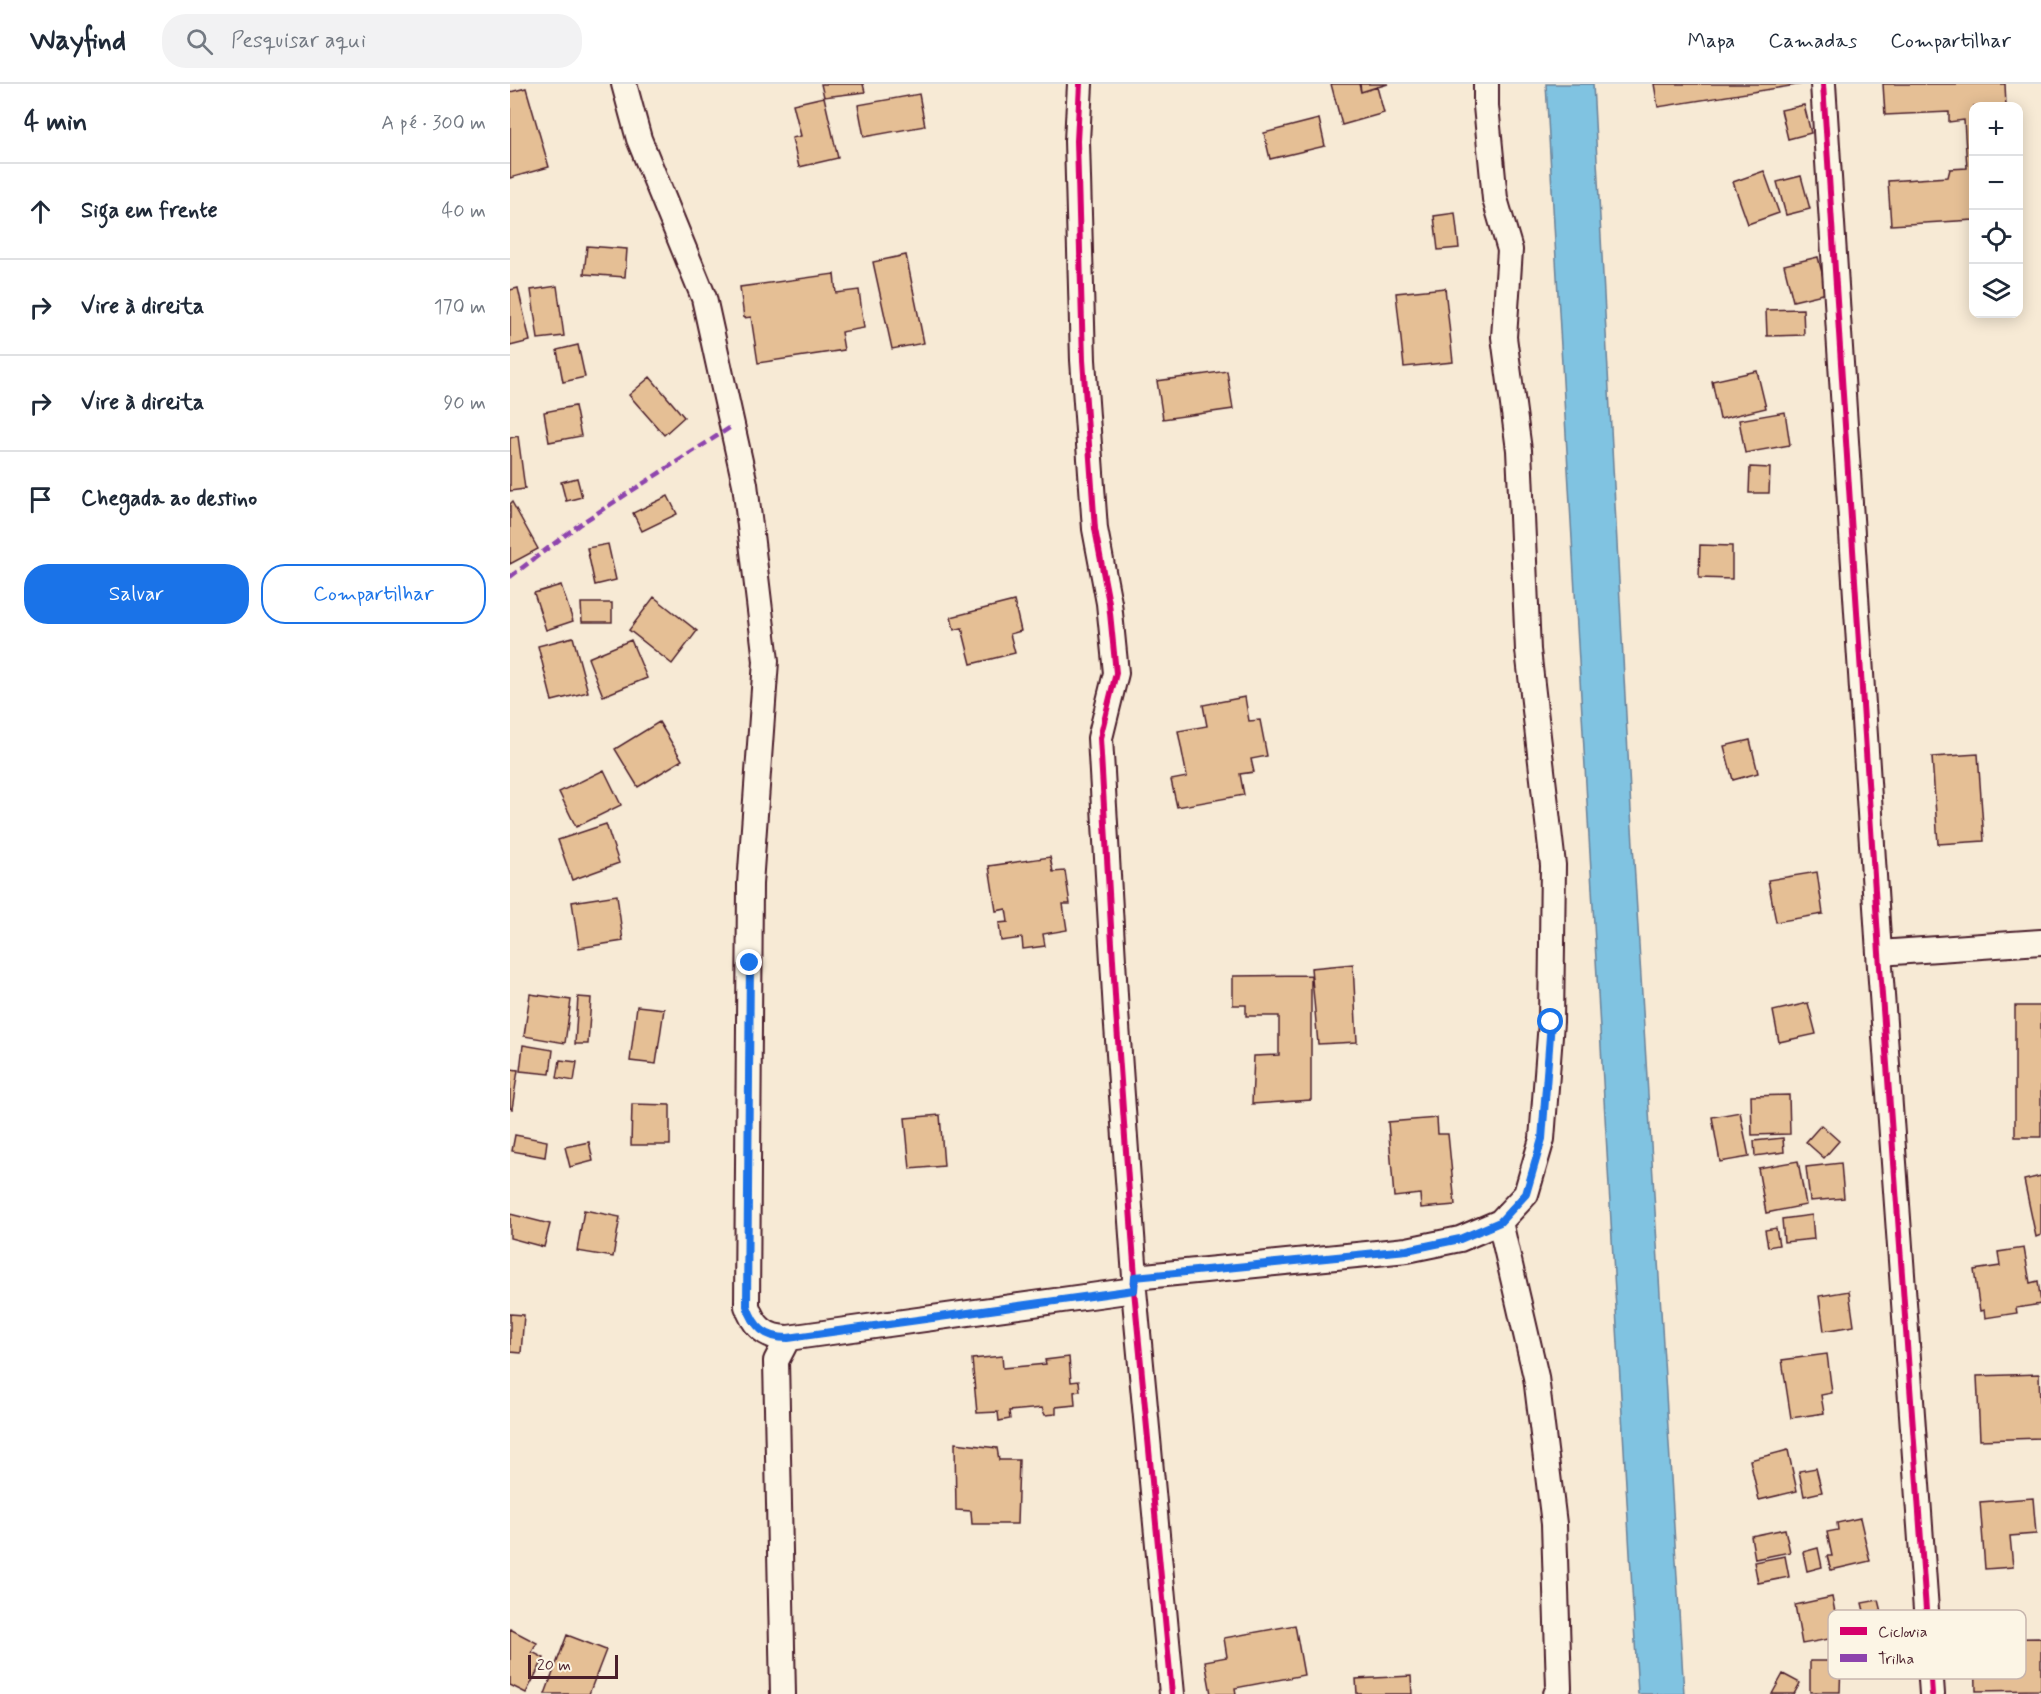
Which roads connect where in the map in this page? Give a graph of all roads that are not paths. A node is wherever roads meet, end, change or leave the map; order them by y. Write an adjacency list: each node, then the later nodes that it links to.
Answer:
1 (624, 84): 9 (street)
2 (1080, 84): 8 (street)
3 (1486, 84): 7 (street)
4 (1823, 84): 6 (street)
5 (2041, 942): 6 (street)
6 (1879, 953): 10 (street)
7 (1500, 1222): 8 (street); 14 (street)
8 (1134, 1283): 9 (street); 13 (street)
9 (788, 1338): 12 (street)
10 (1926, 1610)
11 (1931, 1679): 15 (street)
12 (783, 1694)
13 (1172, 1694)
14 (1556, 1694)
15 (1932, 1694)

